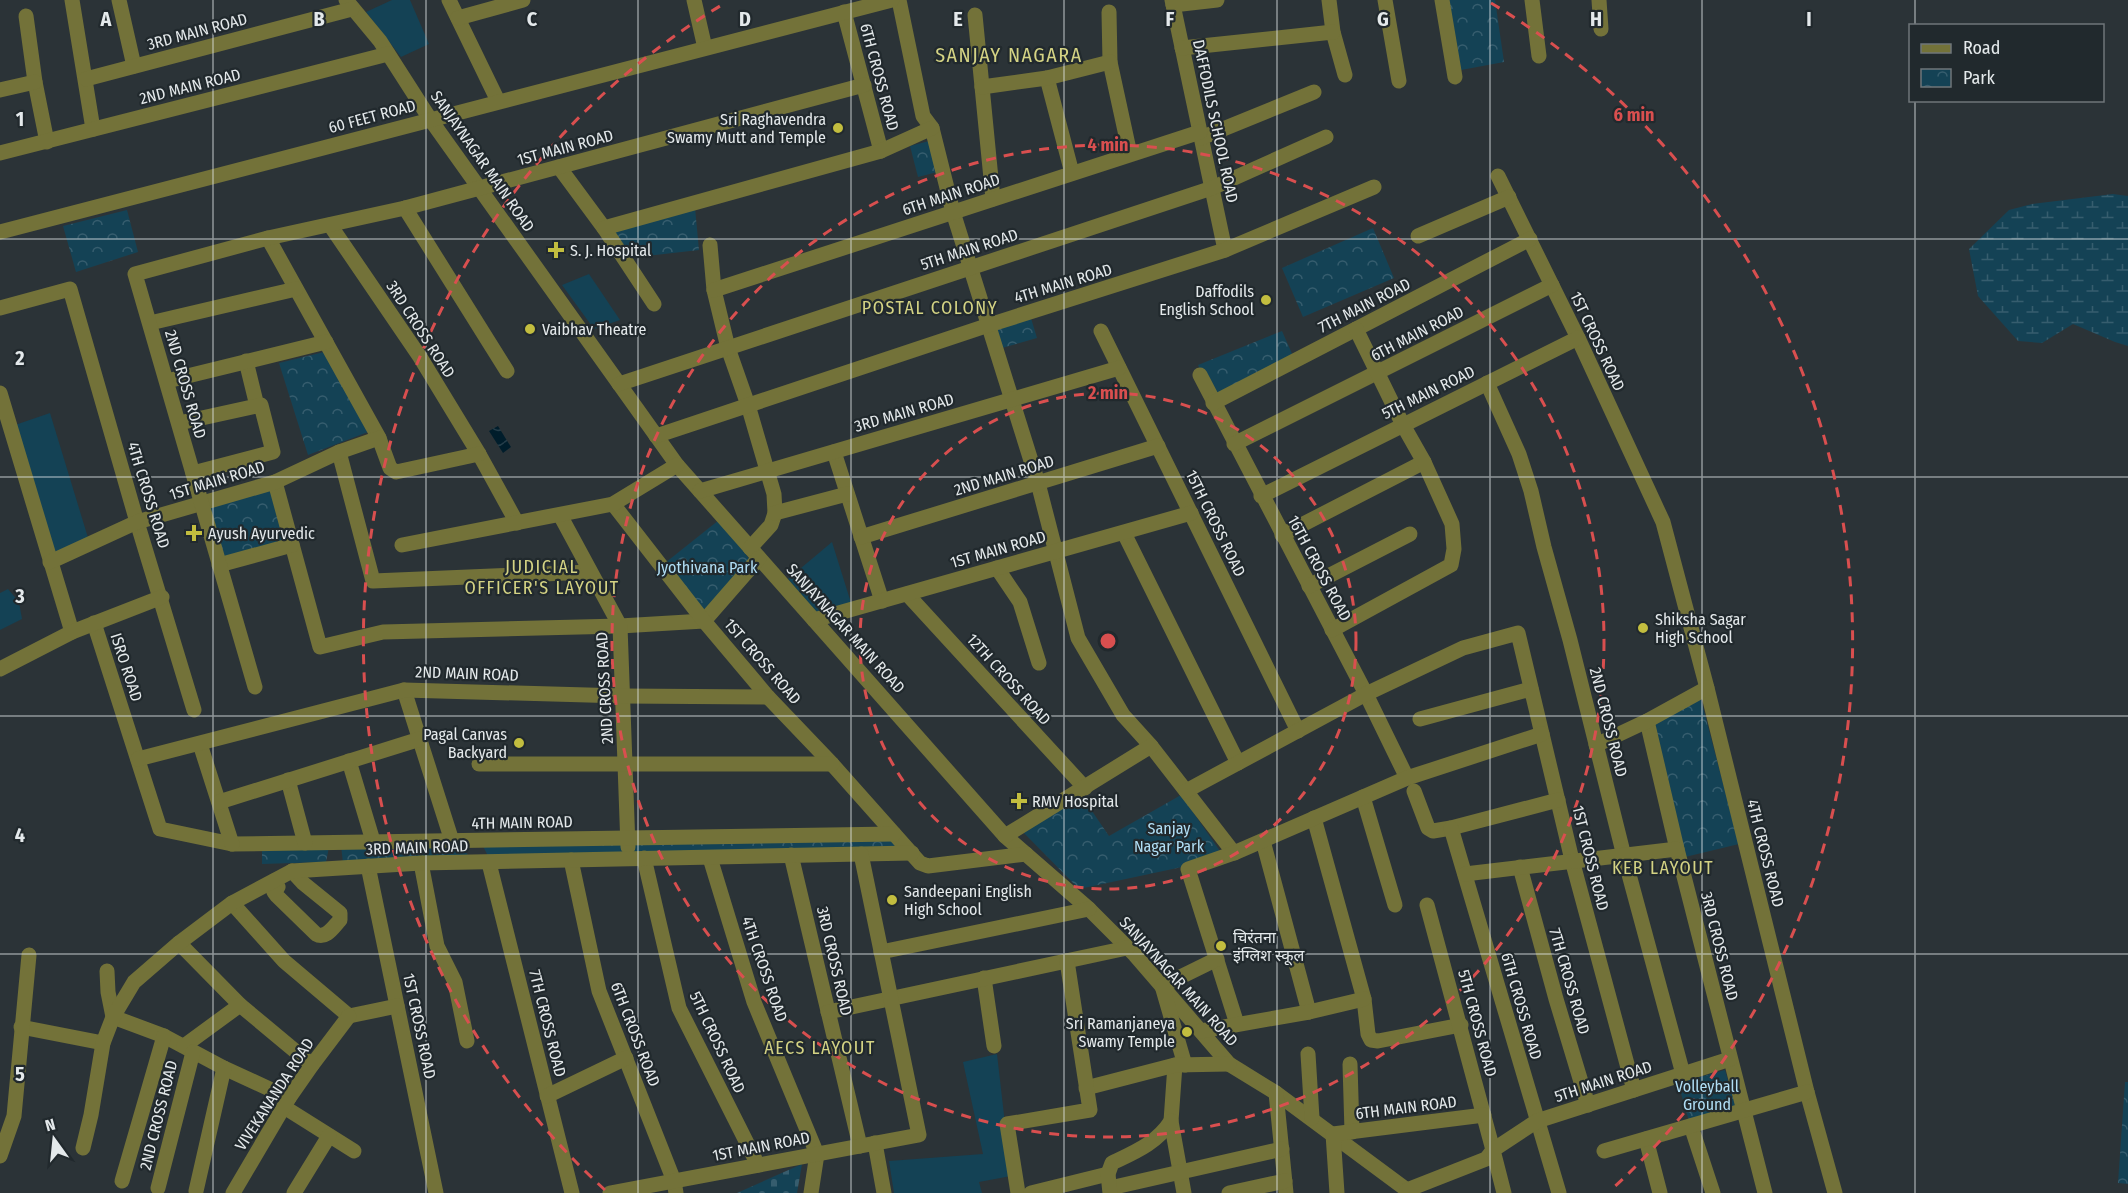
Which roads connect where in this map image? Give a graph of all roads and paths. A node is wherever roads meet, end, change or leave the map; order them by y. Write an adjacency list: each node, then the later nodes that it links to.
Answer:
1 (72, 0): 32 (street)
2 (119, 0): 28 (street)
3 (449, 0): 20 (street)
4 (694, 0): 23 (street)
5 (892, 0): 16 (street, 60 FEET ROAD)
6 (899, 0): 41 (street)
7 (1217, 0): 14 (street)
8 (1329, 0): 22 (street)
9 (1385, 0): 33 (street)
10 (1442, 0): 30 (street)
11 (1532, 0): 26 (street)
12 (1599, 0): 21 (street)
13 (514, 1): 20 (street)
14 (1172, 2): 24 (street, DAFFODILS SCHOOL ROAD)
15 (349, 4): 25 (street, SANJAYNAGAR MAIN ROAD); 28 (street, 3RD MAIN ROAD)
16 (844, 12): 23 (street, 60 FEET ROAD); 35 (street, 6TH CROSS ROAD)
17 (1109, 12): 27 (street)
18 (975, 15): 36 (street)
19 (26, 16): 34 (street)
20 (458, 18): 39 (street)
21 (1601, 29)
22 (1333, 32): 24 (street); 29 (street)
23 (705, 48): 39 (street, 60 FEET ROAD)
24 (1182, 48): 43 (street, DAFFODILS SCHOOL ROAD)
25 (388, 54): 40 (street, SANJAYNAGAR MAIN ROAD); 42 (street, 2ND MAIN ROAD)
26 (1539, 56)
27 (1110, 62): 31 (street); 48 (street)
28 (134, 66): 32 (street, 3RD MAIN ROAD)
29 (1345, 75)
30 (1455, 77)
31 (1047, 78): 36 (street); 50 (street)
32 (86, 79): 42 (street)
33 (1399, 81)
34 (35, 82): 37 (street); 45 (street)
35 (864, 86): 46 (street, 6TH CROSS ROAD); 49 (street, 1ST MAIN ROAD)
36 (981, 87): 56 (street)
37 (0, 90)
38 (1314, 92): 43 (street, 6TH MAIN ROAD)
39 (498, 101): 40 (street, 60 FEET ROAD)
40 (430, 119): 53 (street, SANJAYNAGAR MAIN ROAD); 61 (street, 60 FEET ROAD)
41 (932, 128): 46 (street); 58 (street)
42 (93, 129): 45 (street, 2ND MAIN ROAD)
43 (1200, 135): 48 (street, 6TH MAIN ROAD); 54 (street, DAFFODILS SCHOOL ROAD)
44 (1326, 137): 54 (street, 5TH MAIN ROAD)
45 (47, 142): 47 (street, 2ND MAIN ROAD)
46 (881, 151): 60 (street)
47 (0, 153)
48 (1130, 154): 50 (street, 6TH MAIN ROAD)
49 (559, 167): 53 (street, 1ST MAIN ROAD); 60 (street)
50 (1072, 173): 56 (street, 6TH MAIN ROAD)
51 (1498, 176): 55 (street, 1ST CROSS ROAD)
52 (1374, 187): 66 (street, 4TH MAIN ROAD)
53 (480, 188): 57 (street, 1ST MAIN ROAD); 88 (street, SANJAYNAGAR MAIN ROAD)
54 (1212, 188): 66 (street, DAFFODILS SCHOOL ROAD); 67 (street, 5TH MAIN ROAD)
55 (1509, 197): 62 (street); 64 (street, 1ST CROSS ROAD)
56 (993, 199): 58 (street, 6TH MAIN ROAD)
57 (405, 208): 59 (street, 1ST MAIN ROAD); 83 (street)
58 (953, 212): 67 (street); 71 (street, 6TH MAIN ROAD)
59 (330, 225): 63 (street, 1ST MAIN ROAD); 102 (street, 3RD CROSS ROAD)
60 (604, 228): 72 (street)
61 (0, 232)
62 (1418, 236)
63 (268, 238): 68 (street, 1ST MAIN ROAD); 70 (street)
64 (1530, 239): 69 (street, 1ST CROSS ROAD); 76 (street, 7TH MAIN ROAD)
65 (710, 245): 71 (street)
66 (1226, 250): 75 (street, 4TH MAIN ROAD)
67 (971, 267): 75 (street); 80 (street, 5TH MAIN ROAD)
68 (135, 274): 74 (street, 2ND CROSS ROAD)
69 (1552, 285): 78 (street, 1ST CROSS ROAD); 84 (street, 6TH MAIN ROAD)
70 (296, 289): 74 (street); 79 (street)
71 (714, 290): 80 (street)
72 (654, 304)
73 (0, 308): 117 (street, 4TH CROSS ROAD)
74 (150, 323): 86 (street, 2ND CROSS ROAD)
75 (988, 325): 90 (street); 92 (street, 4TH MAIN ROAD)
76 (1356, 329): 84 (street); 91 (street, 7TH MAIN ROAD)
77 (1101, 331): 82 (street, 15TH CROSS ROAD)
78 (1578, 338): 87 (street, 5TH MAIN ROAD); 118 (street, 1ST CROSS ROAD)
79 (326, 342): 81 (street); 97 (street)
80 (728, 348): 88 (street, 5TH MAIN ROAD); 92 (street)
81 (246, 362): 86 (street); 93 (street)
82 (1119, 368): 90 (street, 3RD MAIN ROAD); 99 (street, 15TH CROSS ROAD)
83 (507, 371)
84 (1377, 373): 95 (street); 98 (street, 6TH MAIN ROAD)
85 (1200, 375): 91 (street, 16TH CROSS ROAD)
86 (167, 381): 94 (street, 2ND CROSS ROAD)
87 (1487, 383): 95 (street, 5TH MAIN ROAD); 158 (street, 2ND CROSS ROAD)
88 (619, 384): 96 (street, SANJAYNAGAR MAIN ROAD)
89 (0, 393): 128 (street)
90 (1012, 399): 101 (street, 3RD MAIN ROAD); 108 (street)
91 (1213, 403): 98 (street, 16TH CROSS ROAD)
92 (748, 405): 96 (street, 4TH MAIN ROAD); 105 (street)
93 (257, 406): 94 (street); 106 (street)
94 (179, 423): 106 (street, 2ND CROSS ROAD)
95 (1402, 425): 103 (street); 111 (street, 5TH MAIN ROAD)
96 (656, 436): 104 (street, SANJAYNAGAR MAIN ROAD)
97 (378, 438): 100 (street, 1ST MAIN ROAD); 102 (street)
98 (1234, 444): 111 (street, 16TH CROSS ROAD)
99 (1158, 446): 108 (street, 2ND MAIN ROAD); 115 (street, 15TH CROSS ROAD)
100 (339, 452): 107 (street, 1ST MAIN ROAD); 131 (street)
101 (834, 452): 105 (street, 3RD MAIN ROAD); 110 (street)
102 (479, 454): 119 (street)
103 (1424, 462): 122 (street); 140 (street)
104 (677, 465): 109 (street, SANJAYNAGAR MAIN ROAD); 113 (street)
105 (766, 472): 109 (street, 3RD MAIN ROAD); 114 (street)
106 (192, 473): 112 (street, 2ND CROSS ROAD)
107 (275, 482): 112 (street, 1ST MAIN ROAD); 124 (street)
108 (1038, 483): 123 (street, 2ND MAIN ROAD); 126 (street)
109 (700, 491): 127 (street, SANJAYNAGAR MAIN ROAD)
110 (847, 494): 114 (street); 123 (street)
111 (1261, 496): 122 (street, 16TH CROSS ROAD)
112 (201, 504): 117 (street, 1ST MAIN ROAD); 129 (street)
113 (613, 504): 116 (street); 137 (street, 1ST CROSS ROAD)
114 (775, 513): 127 (street)
115 (1191, 513): 120 (street, 1ST MAIN ROAD); 154 (street, 15TH CROSS ROAD)
116 (560, 515): 119 (street); 131 (street, 2ND CROSS ROAD)
117 (137, 522): 128 (street, 1ST MAIN ROAD); 134 (street, 4TH CROSS ROAD)
118 (1663, 522): 145 (street, 4TH CROSS ROAD)
119 (517, 524): 125 (street)
120 (1124, 533): 126 (street, 1ST MAIN ROAD); 162 (street)
121 (1410, 534): 132 (street)
122 (1282, 535): 132 (street, 16TH CROSS ROAD)
123 (861, 537): 135 (street)
124 (292, 545): 129 (street); 139 (street)
125 (402, 545)
126 (1057, 551): 130 (street, 1ST MAIN ROAD); 159 (street)
127 (754, 553): 136 (street, SANJAYNAGAR MAIN ROAD); 137 (street)
128 (50, 562): 141 (street)
129 (219, 565): 144 (street)
130 (997, 568): 133 (street, 1ST MAIN ROAD); 142 (street)
131 (590, 572): 139 (street, 2ND CROSS ROAD)
132 (1309, 586): 140 (street, 16TH CROSS ROAD)
133 (907, 594): 135 (street, 1ST MAIN ROAD); 168 (street, 12TH CROSS ROAD)
134 (162, 597): 138 (street); 151 (street, 4TH CROSS ROAD)
135 (882, 601): 136 (street, 1ST MAIN ROAD)
136 (814, 620): 177 (street, SANJAYNAGAR MAIN ROAD)
137 (704, 621): 139 (street); 150 (street, 1ST CROSS ROAD)
138 (94, 623): 141 (street, ISRO ROAD); 160 (street, ISRO ROAD)
139 (620, 626): 149 (street, 2ND CROSS ROAD)
140 (1332, 630): 148 (street, 16TH CROSS ROAD)
141 (72, 632): 143 (street, ISRO ROAD)
142 (1039, 663)
143 (0, 669)
144 (255, 687)
145 (1707, 688): 153 (street); 245 (street, 4TH CROSS ROAD)
146 (1531, 689): 148 (street, 1ST CROSS ROAD); 152 (street); 155 (street, 1ST CROSS ROAD)
147 (404, 690): 149 (street, 2ND MAIN ROAD); 156 (street); 157 (street, 2ND MAIN ROAD)
148 (1366, 694): 154 (street); 167 (street, 16TH CROSS ROAD)
149 (623, 696): 150 (street, 2ND MAIN ROAD); 165 (street, 2ND CROSS ROAD)
150 (768, 697): 164 (street, 1ST CROSS ROAD)
151 (194, 710)
152 (1420, 719)
153 (1647, 721): 158 (street); 185 (street, 3RD CROSS ROAD)
154 (1298, 731): 162 (street)
155 (1542, 734): 167 (street); 171 (street, 1ST CROSS ROAD)
156 (420, 739): 161 (street); 181 (street)
157 (200, 744): 160 (street, 2ND MAIN ROAD); 172 (street)
158 (1596, 745): 191 (street, 2ND CROSS ROAD)
159 (1151, 746): 168 (street); 169 (street)
160 (138, 759): 174 (street, ISRO ROAD)
161 (349, 761): 166 (street); 180 (street)
162 (1238, 763): 169 (street)
163 (479, 764): 165 (street)
164 (832, 764): 165 (street); 176 (street, 1ST CROSS ROAD)
165 (626, 765): 178 (street, 2ND CROSS ROAD)
166 (288, 780): 172 (street); 183 (street)
167 (1411, 784): 170 (street); 175 (street, 16TH CROSS ROAD)
168 (1085, 788): 177 (street)
169 (1186, 791): 187 (street)
170 (1363, 797): 173 (street); 205 (street)
171 (1558, 800): 175 (street); 195 (street, 1ST CROSS ROAD)
172 (219, 802): 184 (street)
173 (1314, 818): 182 (street); 218 (street)
174 (158, 822): 184 (street, 4TH MAIN ROAD)
175 (1451, 828): 202 (street, 6TH CROSS ROAD)
176 (894, 834): 178 (street, 4TH MAIN ROAD); 186 (street, 1ST CROSS ROAD)
177 (1005, 836): 189 (street, SANJAYNAGAR MAIN ROAD)
178 (628, 839): 181 (street, 4TH MAIN ROAD); 192 (street, 2ND CROSS ROAD)
179 (333, 841): 180 (street, 4TH MAIN ROAD); 183 (street, 4TH MAIN ROAD); 200 (street)
180 (373, 841): 181 (street, 4TH MAIN ROAD)
181 (452, 841)
182 (1263, 841): 187 (street); 222 (street)
183 (305, 843): 184 (street, 4TH MAIN ROAD)
184 (232, 844)
185 (1677, 849): 191 (street); 236 (street, 3RD CROSS ROAD)
186 (912, 853): 188 (street, 3RD MAIN ROAD); 189 (street)
187 (1233, 853): 212 (street)
188 (861, 854): 190 (street, 3RD MAIN ROAD); 210 (street)
189 (1026, 854): 207 (street, SANJAYNAGAR MAIN ROAD)
190 (791, 855): 193 (street, 3RD MAIN ROAD); 221 (street, 3RD CROSS ROAD)
191 (1624, 856): 195 (street); 242 (street, 2ND CROSS ROAD)
192 (636, 858): 193 (street, 3RD MAIN ROAD); 194 (street, 3RD MAIN ROAD); 269 (street, 5TH CROSS ROAD)
193 (710, 858): 267 (street, 4TH CROSS ROAD)
194 (571, 860): 196 (street, 3RD MAIN ROAD); 235 (street, 6TH CROSS ROAD)
195 (1572, 860): 199 (street); 244 (street, 1ST CROSS ROAD)
196 (489, 862): 197 (street, 3RD MAIN ROAD); 247 (street, 7TH CROSS ROAD)
197 (421, 863): 198 (street, 3RD MAIN ROAD); 230 (street)
198 (368, 866): 200 (street, 3RD MAIN ROAD); 220 (street, 1ST CROSS ROAD)
199 (1520, 867): 202 (street); 249 (street, 7TH CROSS ROAD)
200 (333, 868): 201 (street, 3RD MAIN ROAD)
201 (295, 874): 203 (street, 3RD MAIN ROAD); 203 (street)
202 (1465, 874): 254 (street, 6TH CROSS ROAD)
203 (276, 884): 204 (street, 3RD MAIN ROAD)
204 (232, 903): 208 (street, 3RD MAIN ROAD); 223 (street)
205 (1395, 904)
206 (1427, 904): 226 (street, 5TH CROSS ROAD)
207 (1089, 909): 209 (street, SANJAYNAGAR MAIN ROAD); 210 (street)
208 (179, 943): 219 (street); 224 (street, 3RD MAIN ROAD)
209 (1127, 948): 213 (street); 216 (street, SANJAYNAGAR MAIN ROAD)
210 (881, 952): 217 (street)
211 (29, 955): 227 (street)
212 (1217, 959): 216 (street); 225 (street)
213 (1067, 961): 215 (street); 243 (street)
214 (107, 971): 224 (street)
215 (984, 978): 217 (street); 232 (street)
216 (1161, 986): 228 (street, SANJAYNAGAR MAIN ROAD); 240 (street)
217 (891, 998): 221 (street); 260 (street, 1ST MAIN ROAD)
218 (1364, 999): 222 (street); 226 (street)
219 (240, 1005): 233 (street); 239 (street)
220 (397, 1006): 223 (street); 280 (street, 1ST CROSS ROAD)
221 (828, 1012): 261 (street, 3RD CROSS ROAD)
222 (1309, 1012): 225 (street)
223 (349, 1016): 239 (street, VIVEKANANDA ROAD)
224 (112, 1017): 229 (street); 231 (street, 3RD MAIN ROAD)
225 (1237, 1024): 228 (street)
226 (1461, 1024): 251 (street, 5TH CROSS ROAD)
227 (21, 1027): 231 (street); 268 (street)
228 (1201, 1031): 237 (street, SANJAYNAGAR MAIN ROAD)
229 (164, 1036): 233 (street); 271 (street)
230 (467, 1041)
231 (103, 1043): 262 (street, 3RD MAIN ROAD)
232 (994, 1046)
233 (189, 1049): 241 (street); 275 (street, 2ND CROSS ROAD)
234 (1308, 1054): 252 (street)
235 (626, 1058): 247 (street); 273 (street, 6TH CROSS ROAD)
236 (1730, 1059): 242 (street, 5TH MAIN ROAD); 250 (street, 3RD CROSS ROAD)
237 (1229, 1064): 240 (street); 246 (street, SANJAYNAGAR MAIN ROAD)
238 (1350, 1064): 256 (street)
239 (312, 1065): 248 (street, VIVEKANANDA ROAD)
240 (1180, 1065): 243 (street); 253 (street)
241 (224, 1068): 248 (street); 276 (street)
242 (1683, 1074): 244 (street, 5TH MAIN ROAD)
243 (1086, 1088): 285 (street)
244 (1634, 1090): 249 (street, 5TH MAIN ROAD)
245 (1807, 1092): 250 (street); 295 (street, 4TH CROSS ROAD)
246 (1276, 1093): 252 (street, SANJAYNAGAR MAIN ROAD); 263 (street)
247 (548, 1095): 281 (street, 7TH CROSS ROAD)
248 (286, 1103): 258 (street); 278 (street, VIVEKANANDA ROAD)
249 (1588, 1105): 254 (street, 5TH MAIN ROAD)
250 (1743, 1110): 255 (street); 294 (street, 3RD CROSS ROAD)
251 (1484, 1115): 256 (street, 6TH MAIN ROAD); 266 (street, 5TH CROSS ROAD)
252 (1312, 1118): 257 (street, SANJAYNAGAR MAIN ROAD)
253 (1171, 1121): 270 (street); 272 (street)
254 (1537, 1122): 266 (street, 5TH MAIN ROAD); 291 (street, 6TH CROSS ROAD)
255 (1691, 1126): 259 (street); 293 (street)
256 (1352, 1132): 257 (street, 6TH MAIN ROAD)
257 (1333, 1134): 277 (street, SANJAYNAGAR MAIN ROAD); 289 (street)
258 (330, 1136): 264 (street); 279 (street)
259 (1646, 1139): 265 (street); 292 (street)
260 (875, 1143): 261 (street, 1ST MAIN ROAD); 284 (street)
261 (860, 1146): 267 (street, 1ST MAIN ROAD)
262 (83, 1148)
263 (1282, 1149): 270 (street); 274 (street)
264 (354, 1151)
265 (1604, 1151)
266 (1492, 1153): 277 (street, 5TH MAIN ROAD); 290 (street, 5TH CROSS ROAD)
267 (817, 1154): 269 (street, 1ST MAIN ROAD); 283 (street)
268 (0, 1156)
269 (758, 1165): 273 (street, 1ST MAIN ROAD)
270 (1180, 1172): 272 (street); 287 (street)
271 (122, 1181)
272 (1109, 1185): 286 (street)
273 (675, 1187): 282 (street, 1ST MAIN ROAD)
274 (1286, 1187): 288 (street)
275 (158, 1188)
276 (196, 1191)
277 (1409, 1191)
278 (233, 1193)
279 (294, 1193)
280 (436, 1193)
281 (572, 1193)
282 (610, 1193)
283 (811, 1193)
284 (884, 1193)
285 (1018, 1193)
286 (1031, 1193)
287 (1184, 1193)
288 (1229, 1193)
289 (1337, 1193)
290 (1504, 1193)
291 (1559, 1193)
292 (1660, 1193)
293 (1713, 1193)
294 (1765, 1193)
295 (1835, 1193)

